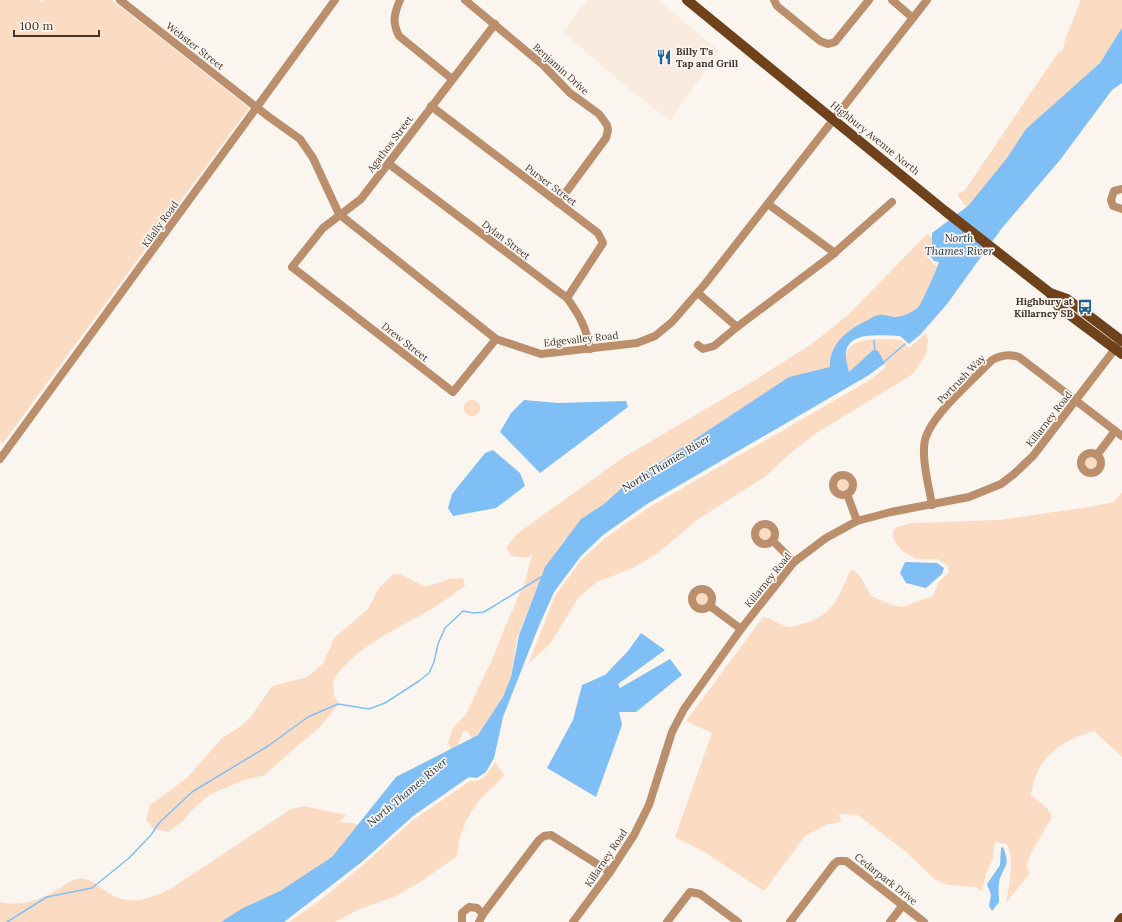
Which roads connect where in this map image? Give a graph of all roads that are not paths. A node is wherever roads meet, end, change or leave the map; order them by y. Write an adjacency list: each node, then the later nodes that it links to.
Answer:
1 (120, 0): 14 (street, Webster Street)
2 (335, 0): 14 (street, Kilally Road)
3 (400, 0): 12 (street)
4 (465, 0): 11 (street, Benjamin Drive)
5 (686, 0): 15 (main road, Highbury Avenue North)
6 (774, 0): 7 (street)
7 (869, 0)
8 (892, 0): 10 (street)
9 (927, 0): 10 (street, Edgevalley Road)
10 (913, 18): 15 (street, Edgevalley Road)
11 (495, 24): 12 (street, Agathos Street); 19 (street, Benjamin Drive)
12 (452, 79): 13 (street, Agathos Street)
13 (431, 106): 16 (street, Agathos Street); 19 (street, Purser Street)
14 (257, 107): 22 (street, Edgevalley Road); 38 (street, Kilally Road)
15 (834, 120): 20 (street, Edgevalley Road); 26 (main road, Highbury Avenue North)
16 (388, 164): 22 (street, Agathos Street); 27 (street, Dylan Street)
17 (1122, 189): 21 (street)
18 (892, 202): 23 (street)
19 (558, 203): 27 (street, Purser Street)
20 (768, 204): 23 (street); 25 (street, Edgevalley Road)
21 (1122, 209)
22 (339, 214): 24 (street, Agathos Street); 29 (street, Edgevalley Road)
23 (835, 253): 28 (street)
24 (292, 267): 29 (street, Drew Street)
25 (698, 293): 28 (street); 32 (street, Edgevalley Road)
26 (1050, 293): 30 (main road, Highbury Avenue North); 33 (main road, Highbury Avenue North)
27 (567, 298): 32 (street, Dylan Street)
28 (737, 327): 31 (street)
29 (496, 339): 32 (street, Edgevalley Road)
30 (1122, 340): 33 (street, Killarney Road)
31 (698, 346)
32 (590, 349)
33 (1118, 352): 34 (street, Killarney Road)
34 (1076, 400): 35 (street, Portrush Way); 40 (street, Killarney Road); 40 (street, Portrush Way)
35 (1115, 431): 36 (street, Portrush Way); 37 (street)
36 (1122, 436)
37 (1097, 455)
38 (0, 459)
39 (847, 494): 41 (street)
40 (932, 505): 41 (street, Killarney Road)
41 (857, 521): 43 (street, Killarney Road)
42 (773, 541): 43 (street)
43 (794, 562): 45 (street, Killarney Road)
44 (710, 606): 45 (street)
45 (741, 630): 46 (street, Killarney Road)
46 (610, 872): 48 (street); 51 (street, Killarney Road)
47 (903, 905): 54 (street, Cedarpark Drive); 55 (street); 56 (street, Cedarpark Drive)
48 (481, 918): 50 (street)
49 (1122, 918): 57 (main road)
50 (462, 922)
51 (573, 922)
52 (667, 922): 53 (street)
53 (738, 922)
54 (790, 922)
55 (890, 922)
56 (924, 922)
57 (1119, 922)

